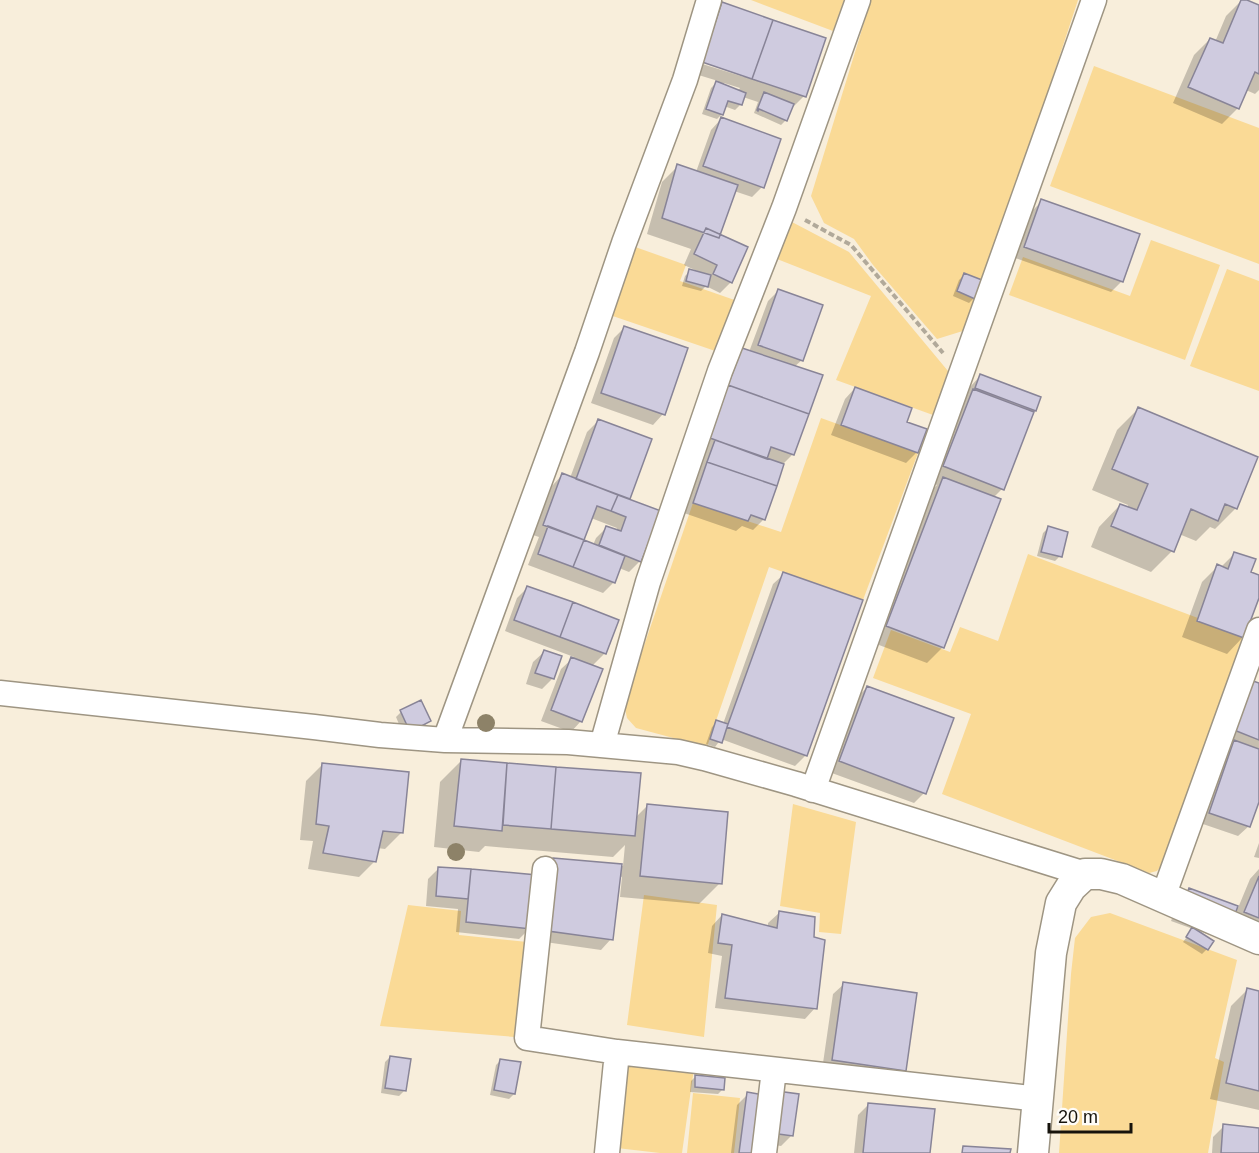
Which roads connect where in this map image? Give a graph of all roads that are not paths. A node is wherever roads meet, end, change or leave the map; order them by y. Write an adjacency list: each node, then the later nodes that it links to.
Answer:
1 (709, 0): 6 (street)
2 (858, 0): 7 (street)
3 (1094, 0): 8 (street)
4 (1259, 630): 11 (street)
5 (0, 693): 6 (street)
6 (445, 740): 7 (street)
7 (602, 745): 8 (street)
8 (813, 790): 10 (street)
9 (545, 869): 13 (street)
10 (1085, 874): 11 (street); 15 (street)
11 (1163, 897): 12 (street)
12 (1259, 939)
13 (617, 1052): 14 (street); 16 (street)
14 (774, 1070): 15 (street); 17 (street)
15 (1039, 1099): 18 (street)
16 (607, 1153)
17 (764, 1153)
18 (1034, 1153)

